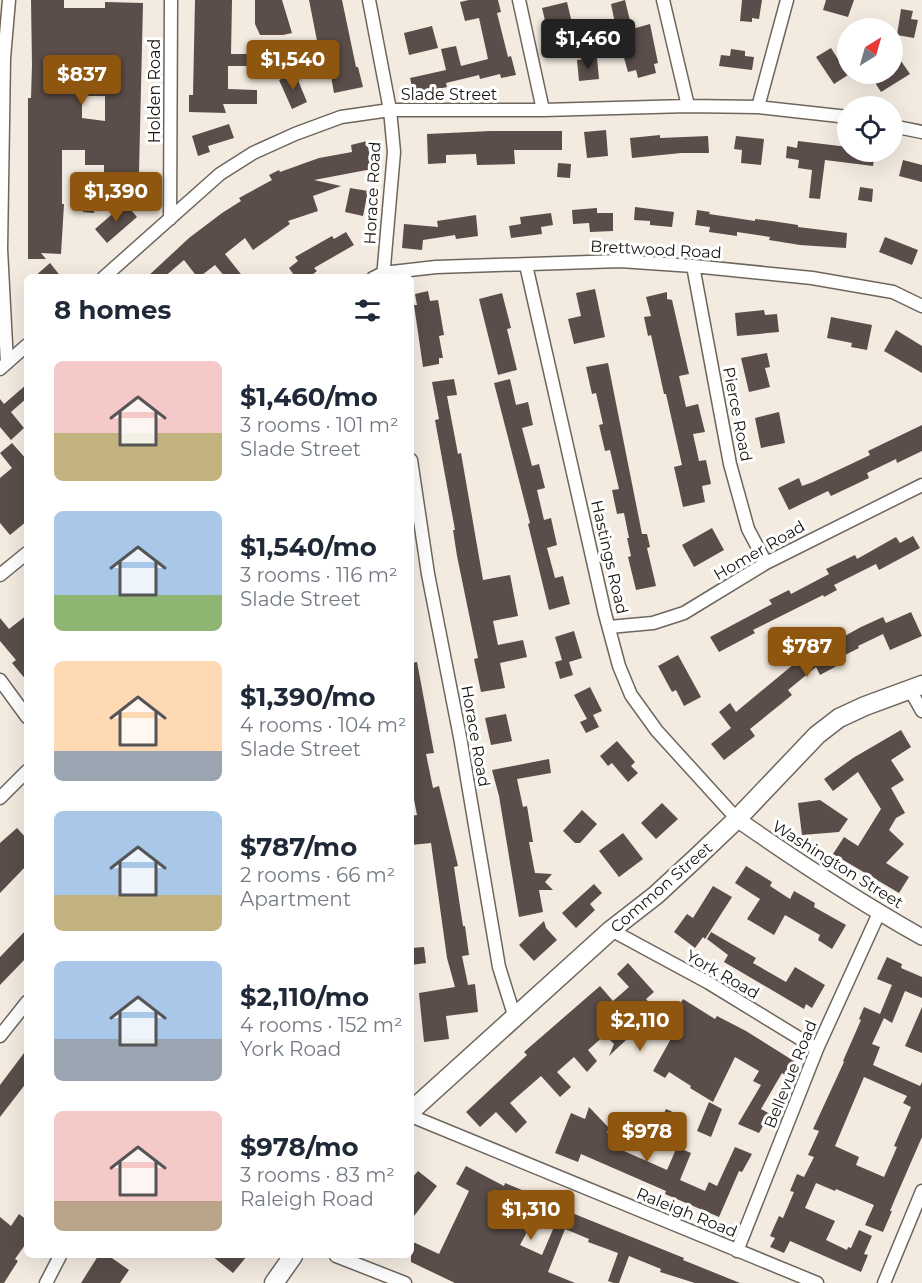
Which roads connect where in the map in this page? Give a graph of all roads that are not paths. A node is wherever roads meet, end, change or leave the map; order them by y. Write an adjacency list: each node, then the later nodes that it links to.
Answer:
1 (9, 0): 22 (street)
2 (171, 0): 14 (street, Holden Road)
3 (369, 0): 9 (street, Horace Road)
4 (519, 0): 10 (street)
5 (663, 0): 7 (street)
6 (787, 0): 8 (street)
7 (688, 106): 8 (street, Slade Street); 10 (street, Slade Street)
8 (758, 107): 11 (street, Slade Street)
9 (390, 110): 10 (street, Slade Street); 14 (street, Slade Street); 18 (street, Horace Road)
10 (543, 110)
11 (837, 116)
12 (903, 128): 13 (street)
13 (922, 132)
14 (170, 219): 17 (street, Slade Street)
15 (526, 265): 16 (street, Brettwood Road); 19 (street, Brettwood Road); 28 (street, Hastings Road)
16 (693, 266): 20 (street, Brettwood Road); 26 (street, Pierce Road)
17 (108, 274)
18 (380, 274)
19 (392, 274)
20 (922, 306)
21 (24, 348): 22 (street)
22 (3, 366)
23 (414, 479): 40 (street, Horace Road)
24 (922, 485): 26 (street, Homer Road)
25 (24, 555): 27 (street)
26 (766, 563): 28 (street, Homer Road)
27 (0, 575)
28 (609, 627): 35 (street, Hastings Road)
29 (0, 680): 32 (street)
30 (916, 686): 31 (street); 35 (main road, Common Street)
31 (922, 711)
32 (24, 713)
33 (24, 774): 34 (street)
34 (0, 798)
35 (737, 819): 36 (street, Washington Street); 37 (main road, Common Street)
36 (879, 913): 38 (street, Washington Street); 42 (street, Bellevue Road)
37 (611, 930): 40 (main road, Common Street); 42 (street, York Road)
38 (922, 937)
39 (24, 1006): 41 (street)
40 (515, 1018): 43 (main road, Common Street)
41 (0, 1036)
42 (817, 1050): 47 (street, Bellevue Road)
43 (414, 1108)
44 (414, 1117): 47 (street, Raleigh Road)
45 (922, 1191): 46 (street)
46 (917, 1218): 55 (street)
47 (737, 1251): 54 (street, Raleigh Road)
48 (59, 1258): 51 (street)
49 (292, 1258): 52 (main road)
50 (341, 1258): 53 (street)
51 (46, 1283)
52 (274, 1283)
53 (405, 1283)
54 (817, 1283)
55 (884, 1283)

